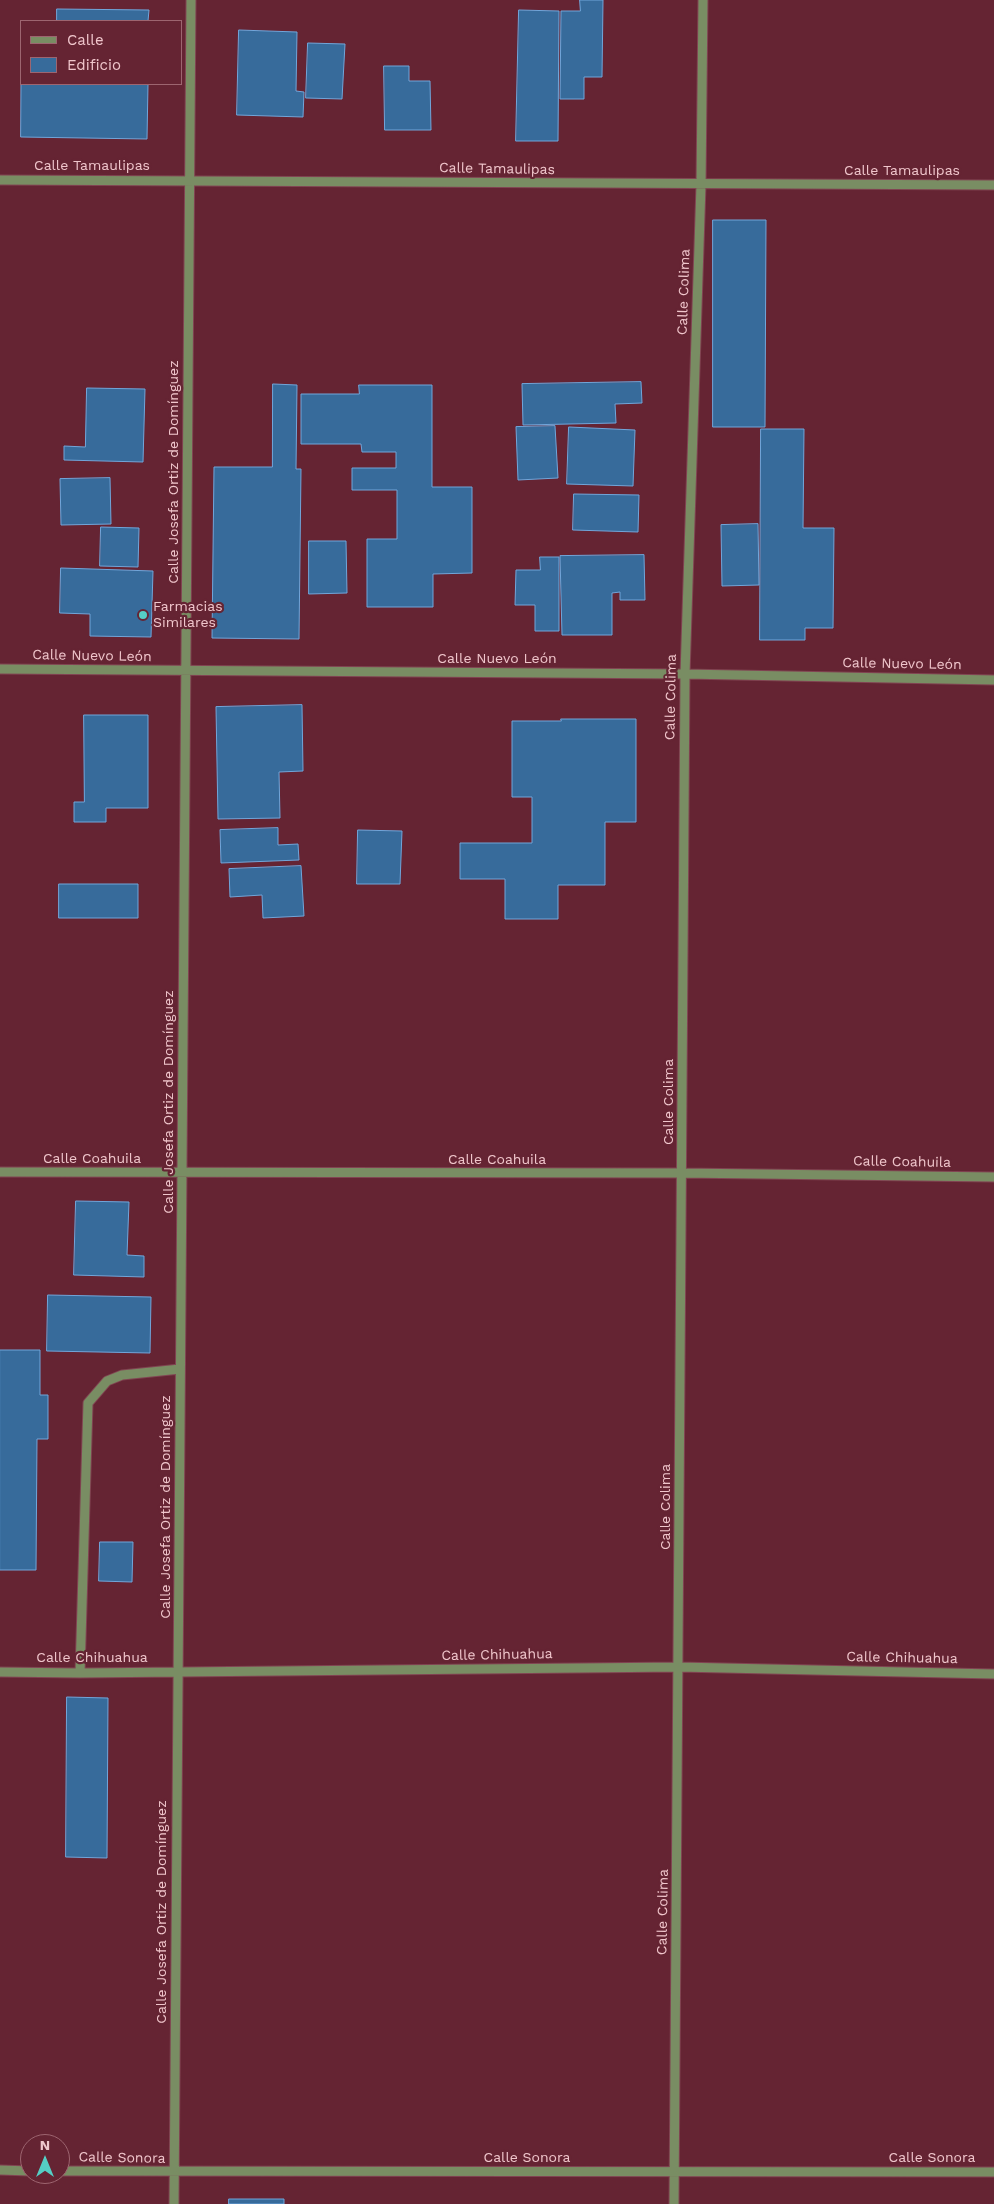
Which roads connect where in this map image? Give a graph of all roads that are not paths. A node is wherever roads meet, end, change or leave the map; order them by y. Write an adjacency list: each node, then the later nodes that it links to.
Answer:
1 (191, 0): 3 (street, Calle Josefa Ortiz de Domínguez)
2 (702, 0): 5 (street, Calle Colima)
3 (190, 179): 4 (street, Calle Tamaulipas); 5 (street, Calle Tamaulipas); 8 (street, Calle Josefa Ortiz de Domínguez)
4 (0, 180)
5 (701, 185): 6 (street, Calle Tamaulipas); 9 (street, Calle Colima)
6 (994, 185)
7 (0, 669): 8 (street, Calle Nuevo León)
8 (186, 670): 9 (street, Calle Nuevo León); 13 (street, Calle Josefa Ortiz de Domínguez)
9 (685, 674): 10 (street, Calle Nuevo León); 12 (street, Calle Colima)
10 (994, 680)
11 (0, 1172): 13 (street, Calle Coahuila)
12 (682, 1173): 13 (street, Calle Coahuila); 14 (street, Calle Coahuila); 16 (street, Calle Colima)
13 (182, 1174): 15 (street, Calle Josefa Ortiz de Domínguez)
14 (994, 1177)
15 (180, 1369): 17 (street, Calle Josefa Ortiz de Domínguez); 19 (street)
16 (679, 1667): 17 (street, Calle Chihuahua); 20 (street, Calle Chihuahua); 24 (street, Calle Colima)
17 (178, 1671): 19 (street, Calle Chihuahua); 25 (street, Calle Josefa Ortiz de Domínguez)
18 (0, 1672): 19 (street, Calle Chihuahua)
19 (80, 1673)
20 (994, 1674)
21 (0, 2170): 22 (street)
22 (20, 2171)
23 (70, 2171): 25 (street, Calle Sonora)
24 (674, 2171): 25 (street, Calle Sonora); 26 (street, Calle Sonora); 28 (street, Calle Colima)
25 (174, 2172): 27 (street, Calle Josefa Ortiz de Domínguez)
26 (994, 2172)
27 (174, 2204)
28 (674, 2204)

